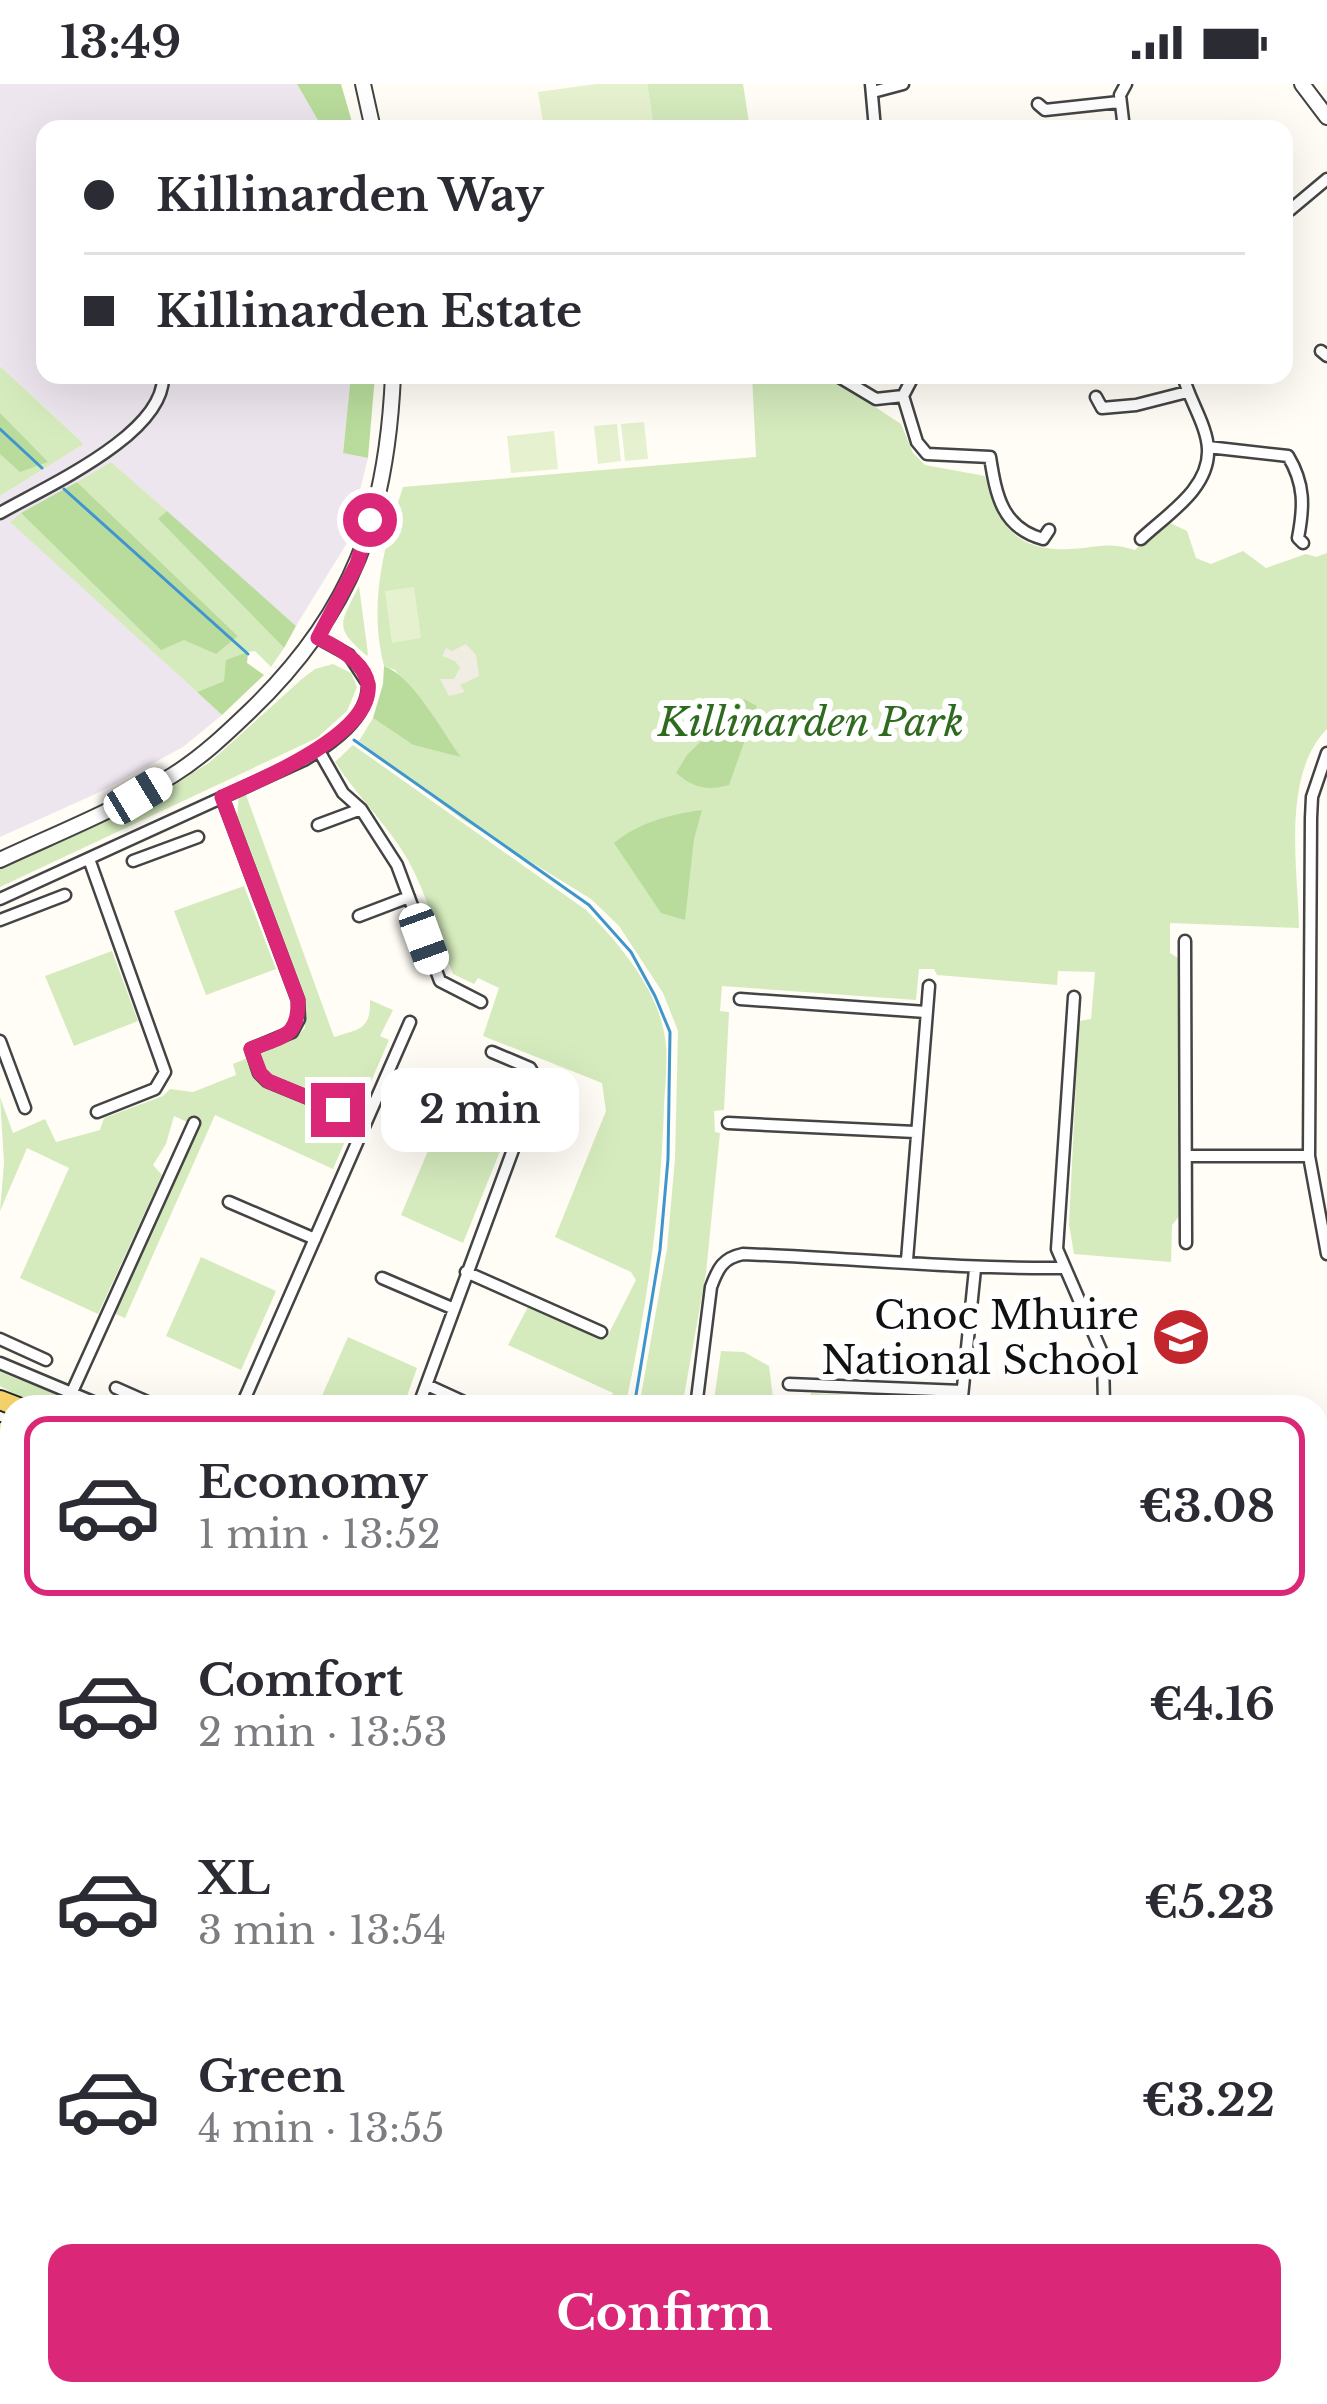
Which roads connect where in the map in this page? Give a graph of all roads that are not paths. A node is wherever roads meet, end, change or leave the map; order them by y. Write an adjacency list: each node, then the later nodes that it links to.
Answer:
1 (363, 84): 9 (street)
2 (903, 84): 5 (street)
3 (1126, 84): 6 (street)
4 (1302, 84): 8 (street)
5 (872, 88): 10 (street)
6 (1120, 102): 7 (street); 11 (street)
7 (1038, 104)
8 (1327, 116)
9 (372, 120)
10 (874, 120)
11 (1123, 120)
12 (1327, 179): 13 (street)
13 (1293, 207)
14 (162, 384): 23 (street)
15 (392, 384): 27 (street)
16 (851, 384): 20 (street)
17 (909, 384): 20 (street)
18 (1185, 384): 19 (street)
19 (1187, 392): 21 (street); 22 (street)
20 (903, 396): 24 (street)
21 (1096, 397)
22 (1208, 447): 25 (street); 26 (street)
23 (0, 513)
24 (1049, 530)
25 (1141, 539)
26 (1303, 542)
27 (318, 638): 28 (street); 37 (street)
28 (319, 751): 30 (street); 31 (street)
29 (1327, 753): 46 (street)
30 (222, 797): 33 (street); 58 (street)
31 (361, 809): 32 (street); 41 (street)
32 (318, 825)
33 (146, 832): 35 (street); 36 (street)
34 (198, 837): 35 (street)
35 (154, 854): 38 (street)
36 (89, 859): 39 (street); 59 (street)
37 (0, 860)
38 (133, 862)
39 (6, 896): 42 (street)
40 (65, 896): 42 (street)
41 (409, 897): 43 (street); 50 (street)
42 (19, 913): 44 (street)
43 (358, 916)
44 (0, 920)
45 (1185, 941): 63 (street)
46 (1319, 942): 55 (street)
47 (929, 986): 51 (street)
48 (1074, 998): 70 (street)
49 (740, 999): 51 (street)
50 (481, 1002)
51 (926, 1012): 62 (street)
52 (410, 1022): 66 (street)
53 (0, 1042): 57 (street)
54 (491, 1052): 72 (street)
55 (1312, 1090): 56 (street); 64 (street)
56 (1327, 1090)
57 (25, 1108)
58 (338, 1110)
59 (97, 1112)
60 (194, 1123): 83 (street)
61 (728, 1123): 62 (street)
62 (915, 1132): 69 (street)
63 (1188, 1156): 64 (street); 67 (street)
64 (1309, 1156): 68 (street)
65 (230, 1202): 66 (street)
66 (315, 1239): 86 (street)
67 (1186, 1244)
68 (1327, 1254)
69 (907, 1260): 71 (street); 89 (street)
70 (1063, 1268): 71 (street); 91 (street)
71 (975, 1269): 82 (street)
72 (466, 1272): 74 (street); 75 (street)
73 (382, 1278): 74 (street)
74 (452, 1309): 79 (street)
75 (602, 1332)
76 (1, 1343): 77 (street)
77 (46, 1360)
78 (0, 1363): 83 (street)
79 (427, 1384): 87 (street); 88 (street)
80 (789, 1384): 82 (street)
81 (116, 1388): 85 (street)
82 (962, 1391): 90 (street)
83 (72, 1392): 84 (street)
84 (79, 1395)
85 (130, 1395)
86 (246, 1395)
87 (423, 1395)
88 (450, 1395)
89 (698, 1395)
90 (962, 1395)
91 (1104, 1395)

